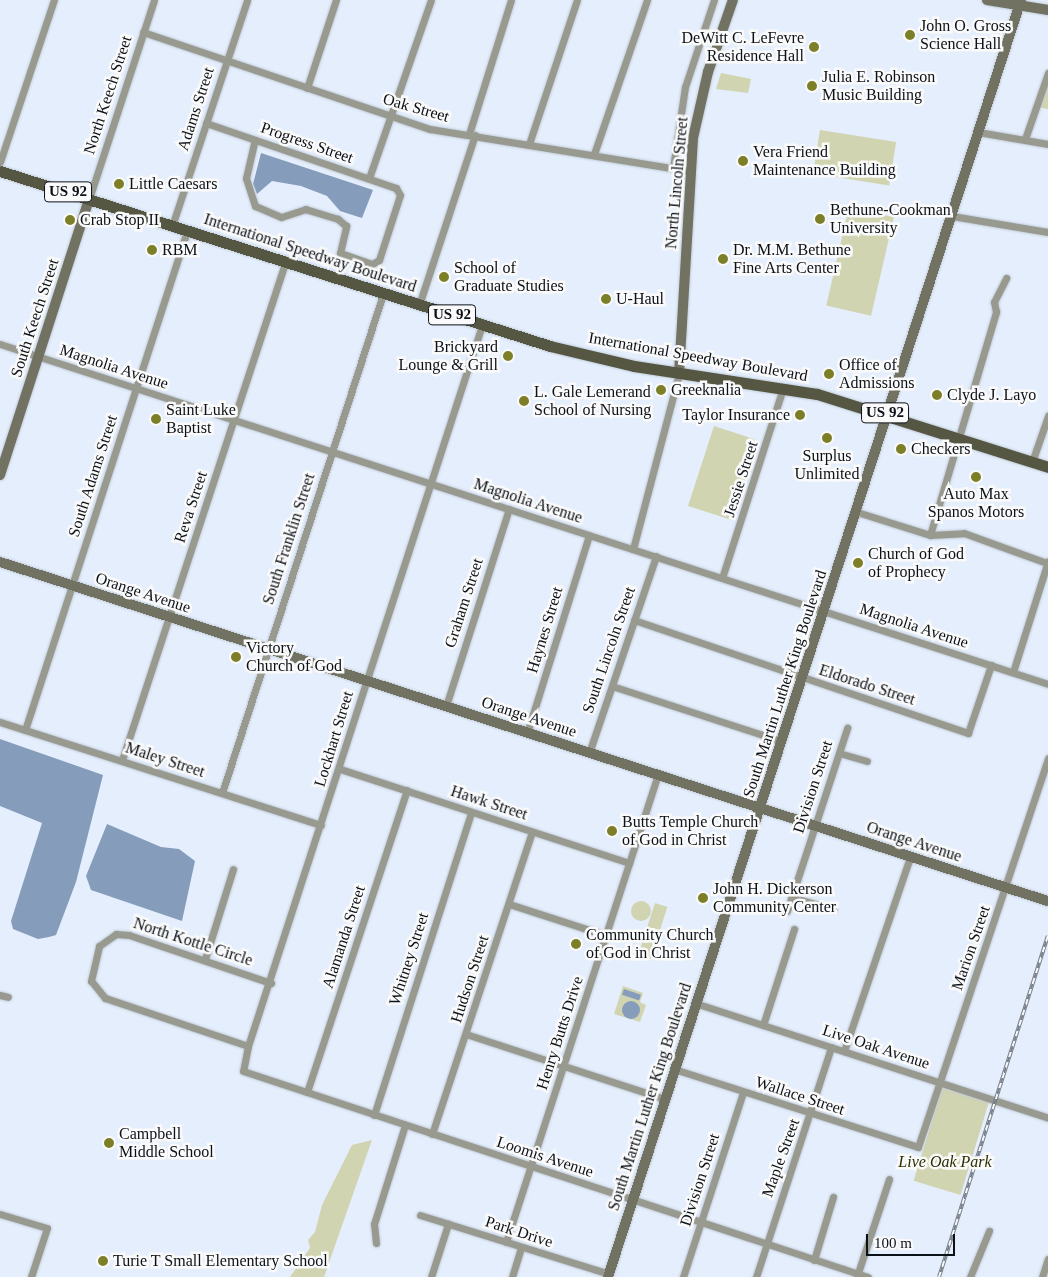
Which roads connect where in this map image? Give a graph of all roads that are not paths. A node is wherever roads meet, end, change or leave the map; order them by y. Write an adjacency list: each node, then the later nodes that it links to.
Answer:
1 (54, 0): 27 (street)
2 (247, 0): 15 (street, Adams Street)
3 (336, 0): 17 (street)
4 (431, 0): 18 (street)
5 (512, 0): 21 (street)
6 (577, 0): 24 (street)
7 (647, 0): 26 (street)
8 (714, 0): 28 (street, North Lincoln Street)
9 (733, 0): 30 (street, North Lincoln Street)
10 (987, 0): 12 (street)
11 (152, 1): 14 (street, North Keech Street)
12 (1021, 3): 13 (street); 20 (street, South Martin Luther King Boulevard)
13 (1048, 10)
14 (143, 32): 15 (street, Oak Street); 32 (street, North Keech Street)
15 (226, 59): 17 (street, Oak Street); 19 (street, Adams Street)
16 (1048, 73): 23 (street)
17 (307, 88): 18 (street, Oak Street)
18 (389, 116): 21 (street, Oak Street); 31 (street)
19 (206, 123): 22 (street, Progress Street); 34 (street, Adams Street)
20 (978, 132): 23 (street); 33 (street, South Martin Luther King Boulevard)
21 (472, 135): 24 (street, Oak Street); 40 (street)
22 (255, 140): 31 (street, Progress Street); 31 (street, Progress Street)
23 (1026, 140): 25 (street)
24 (529, 144): 26 (street, Oak Street)
25 (1048, 144)
26 (594, 154): 28 (street, Oak Street)
27 (0, 162)
28 (673, 168): 30 (street, Oak Street)
29 (0, 171): 32 (main road, International Speedway Boulevard / US 92)
30 (690, 171): 44 (street, North Lincoln Street)
31 (369, 178)
32 (89, 199): 34 (main road, International Speedway Boulevard / US 92); 43 (street, South Keech Street)
33 (952, 216): 36 (street); 47 (street, South Martin Luther King Boulevard)
34 (172, 226): 35 (main road, International Speedway Boulevard / US 92)
35 (187, 231): 37 (main road, International Speedway Boulevard / US 92); 45 (street, South Adams Street)
36 (1048, 232)
37 (286, 263): 39 (main road, International Speedway Boulevard / US 92); 49 (street, Reva Street)
38 (1006, 278): 50 (street)
39 (383, 294): 40 (main road, International Speedway Boulevard / US 92); 51 (street, South Franklin Street)
40 (419, 305): 41 (main road, International Speedway Boulevard / US 92)
41 (482, 325): 44 (main road, International Speedway Boulevard / US 92); 55 (street, Lockhart Street)
42 (0, 344): 43 (street, Magnolia Avenue)
43 (39, 357): 45 (street, Magnolia Avenue); 54 (street, South Keech Street)
44 (679, 374): 46 (main road, International Speedway Boulevard / US 92); 60 (street)
45 (136, 388): 49 (street, Magnolia Avenue); 65 (street, South Adams Street)
46 (782, 388): 47 (main road, International Speedway Boulevard / US 92); 64 (street, Jessie Street)
47 (888, 414): 50 (main road, International Speedway Boulevard / US 92); 57 (street, South Martin Luther King Boulevard)
48 (1048, 416): 52 (street)
49 (234, 420): 51 (street, Magnolia Avenue); 67 (street, Reva Street)
50 (956, 434): 52 (main road, International Speedway Boulevard / US 92); 59 (street)
51 (332, 452): 55 (street, Magnolia Avenue); 69 (street, South Franklin Street)
52 (1032, 462): 53 (main road, International Speedway Boulevard / US 92)
53 (1048, 467)
54 (0, 474)
55 (429, 483): 56 (street, Magnolia Avenue); 73 (street, Lockhart Street)
56 (509, 509): 58 (street, Magnolia Avenue); 76 (street, Graham Street)
57 (857, 512): 59 (street); 66 (street, South Martin Luther King Boulevard)
58 (589, 535): 60 (street, Magnolia Avenue); 80 (street, Haynes Street)
59 (930, 535): 63 (street)
60 (633, 549): 61 (street, Magnolia Avenue)
61 (656, 556): 64 (street, Magnolia Avenue); 68 (street, South Lincoln Street)
62 (0, 562): 65 (street, Orange Avenue)
63 (1048, 562): 71 (street)
64 (722, 578): 66 (street, Magnolia Avenue)
65 (72, 586): 67 (street, Orange Avenue); 79 (street, South Adams Street)
66 (822, 610): 70 (street, Magnolia Avenue); 72 (street, South Martin Luther King Boulevard)
67 (170, 617): 69 (street, Orange Avenue); 85 (street, Reva Street)
68 (634, 620): 72 (street, Eldorado Street); 75 (street, South Lincoln Street)
69 (268, 649): 73 (street, Orange Avenue); 90 (street, South Franklin Street)
70 (991, 665): 71 (street, Magnolia Avenue); 72 (street, Eldorado Street)
71 (1013, 672): 74 (street, Magnolia Avenue)
72 (802, 676): 81 (street, South Martin Luther King Boulevard)
73 (367, 681): 76 (street, Orange Avenue); 87 (street, Lockhart Street)
74 (1048, 684)
75 (612, 686): 81 (street); 82 (street, South Lincoln Street)
76 (446, 706): 80 (street, Orange Avenue)
77 (0, 722): 79 (street, Maley Street)
78 (847, 728): 83 (street, Division Street)
79 (25, 730): 85 (street, Maley Street)
80 (527, 733): 82 (street, Orange Avenue)
81 (781, 742): 91 (street, South Martin Luther King Boulevard)
82 (589, 753): 88 (street, Orange Avenue)
83 (839, 753): 86 (street); 94 (street, Division Street)
84 (1048, 758): 99 (street, Marion Street)
85 (122, 760): 90 (street, Maley Street)
86 (868, 761)
87 (340, 769): 89 (street, Hawk Street); 93 (street, Lockhart Street)
88 (658, 775): 91 (street, Orange Avenue); 97 (street, Henry Butts Drive)
89 (407, 790): 92 (street, Hawk Street); 121 (street, Alamanda Street)
90 (222, 793): 93 (street, Maley Street)
91 (761, 807): 94 (street, Orange Avenue); 111 (street, South Martin Luther King Boulevard)
92 (471, 812): 95 (street, Hawk Street); 125 (street, Whitney Street)
93 (321, 825): 108 (street, Lockhart Street)
94 (814, 826): 96 (street, Orange Avenue); 100 (street, Division Street)
95 (532, 832): 97 (street, Hawk Street); 102 (street, Hudson Street)
96 (910, 857): 99 (street, Orange Avenue); 116 (street)
97 (629, 863): 106 (street, Henry Butts Drive)
98 (233, 869): 107 (street)
99 (1006, 888): 101 (street, Orange Avenue); 120 (street, Marion Street)
100 (791, 897): 103 (street); 104 (street, Division Street)
101 (1048, 901)
102 (509, 904): 106 (street); 113 (street, Hudson Street)
103 (833, 909)
104 (787, 912)
105 (794, 929): 112 (street)
106 (605, 935): 117 (street, Henry Butts Drive)
107 (205, 959): 108 (street, North Kottle Circle); 114 (street, North Kottle Circle)
108 (272, 983): 114 (street, Lockhart Street)
109 (0, 995): 110 (street)
110 (8, 997)
111 (695, 1003): 112 (street, Live Oak Avenue); 118 (street, South Martin Luther King Boulevard)
112 (763, 1025): 115 (street, Live Oak Avenue)
113 (466, 1034): 117 (street); 128 (street, Hudson Street)
114 (248, 1046): 119 (street, Lockhart Street)
115 (831, 1047): 116 (street, Live Oak Avenue); 124 (street, Maple Street)
116 (844, 1051): 120 (street, Live Oak Avenue)
117 (564, 1065): 123 (street); 130 (street, Henry Butts Drive)
118 (674, 1069): 122 (street, Wallace Street); 123 (street, South Martin Luther King Boulevard)
119 (243, 1071): 121 (street, Loomis Avenue)
120 (940, 1083): 126 (street, Live Oak Avenue); 129 (street, Marion Street)
121 (307, 1092): 125 (street, Loomis Avenue)
122 (743, 1092): 124 (street, Wallace Street); 136 (street, Division Street)
123 (665, 1099): 133 (street, South Martin Luther King Boulevard)
124 (812, 1114): 129 (street, Wallace Street); 141 (street, Maple Street)
125 (374, 1115): 127 (street, Loomis Avenue)
126 (1048, 1118)
127 (405, 1125): 128 (street, Loomis Avenue); 140 (street)
128 (432, 1134): 130 (street, Loomis Avenue)
129 (918, 1147)
130 (531, 1167): 133 (street, Loomis Avenue); 139 (street, Henry Butts Drive)
131 (889, 1179): 145 (street)
132 (833, 1197): 144 (street)
133 (633, 1200): 136 (street, Loomis Avenue); 146 (street, South Martin Luther King Boulevard)
134 (0, 1214): 147 (street)
135 (420, 1215): 137 (street, Park Drive)
136 (701, 1221): 141 (street, Loomis Avenue); 150 (street, Division Street)
137 (448, 1224): 139 (street, Park Drive); 148 (street)
138 (989, 1232): 153 (street)
139 (506, 1242): 142 (street, Park Drive)
140 (376, 1243)
141 (765, 1244): 144 (street, Loomis Avenue); 151 (street, Maple Street)
142 (521, 1247): 146 (street, Park Drive); 149 (street)
143 (1048, 1259): 154 (street)
144 (814, 1260): 145 (street, Loomis Avenue)
145 (857, 1275): 152 (street, Loomis Avenue)
146 (608, 1276)
147 (31, 1277)
148 (431, 1277)
149 (512, 1277)
150 (683, 1277)
151 (756, 1277)
152 (868, 1277)
153 (970, 1277)
154 (1042, 1277)

